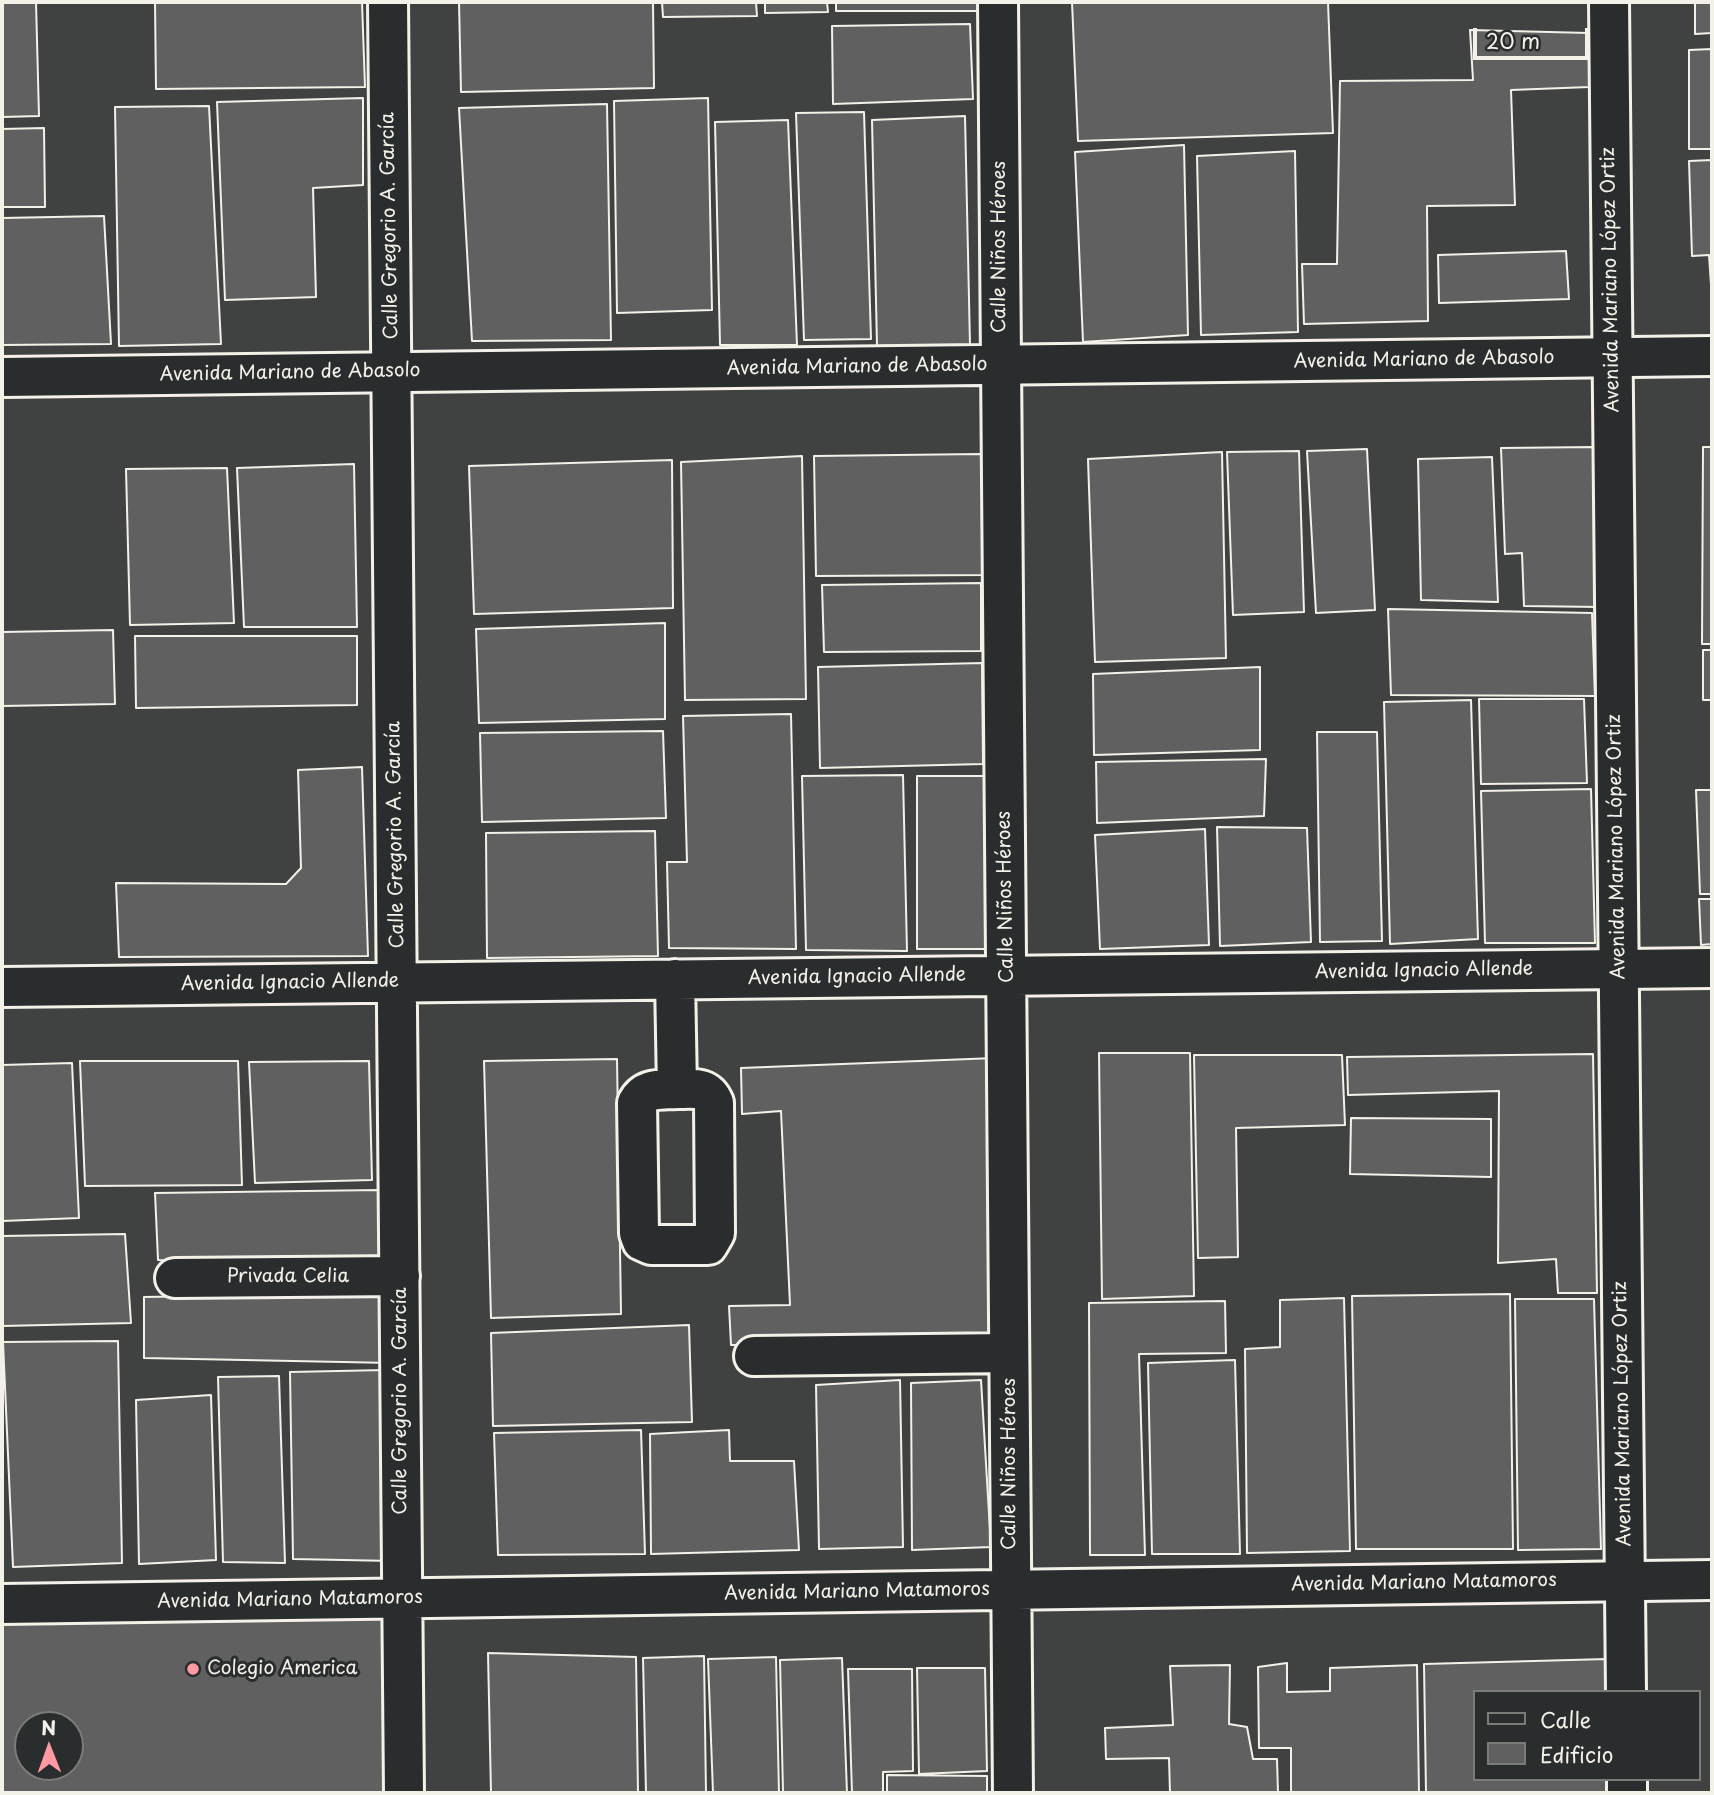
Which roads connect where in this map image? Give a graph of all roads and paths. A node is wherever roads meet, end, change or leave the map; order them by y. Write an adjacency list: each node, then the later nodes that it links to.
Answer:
1 (388, 2): 7 (street, Calle Gregorio A. García)
2 (998, 2): 6 (street, Calle Niños Héroes)
3 (1609, 2): 5 (street, Avenida Mariano López Ortiz)
4 (1712, 356): 5 (street, Avenida Mariano de Abasolo)
5 (1612, 357): 6 (street, Avenida Mariano de Abasolo); 10 (street, Avenida Mariano López Ortiz)
6 (1001, 365): 7 (street, Avenida Mariano de Abasolo); 11 (street, Calle Niños Héroes)
7 (392, 372): 8 (street, Avenida Mariano de Abasolo); 13 (street, Calle Gregorio A. García)
8 (2, 377)
9 (1712, 968): 10 (street, Avenida Ignacio Allende)
10 (1619, 969): 11 (street, Avenida Ignacio Allende); 21 (street, Avenida Mariano López Ortiz)
11 (1006, 975): 12 (street, Avenida Ignacio Allende); 18 (street, Calle Niños Héroes)
12 (675, 979): 13 (street, Avenida Ignacio Allende); 15 (street)
13 (397, 982): 14 (street, Avenida Ignacio Allende); 16 (street, Calle Gregorio A. García)
14 (2, 987)
15 (677, 1089)
16 (400, 1276): 17 (street, Privada Celia); 23 (street, Calle Gregorio A. García)
17 (175, 1278)
18 (1009, 1353): 19 (street); 22 (street, Calle Niños Héroes)
19 (754, 1356)
20 (1712, 1580): 21 (street, Avenida Mariano Matamoros)
21 (1625, 1581): 22 (street, Avenida Mariano Matamoros); 25 (street, Avenida Mariano López Ortiz)
22 (1011, 1589): 23 (street, Avenida Mariano Matamoros); 27 (street, Calle Niños Héroes)
23 (403, 1598): 24 (street, Avenida Mariano Matamoros); 26 (street, Calle Gregorio A. García)
24 (2, 1604)
25 (1626, 1690)
26 (404, 1793)
27 (1013, 1793)

